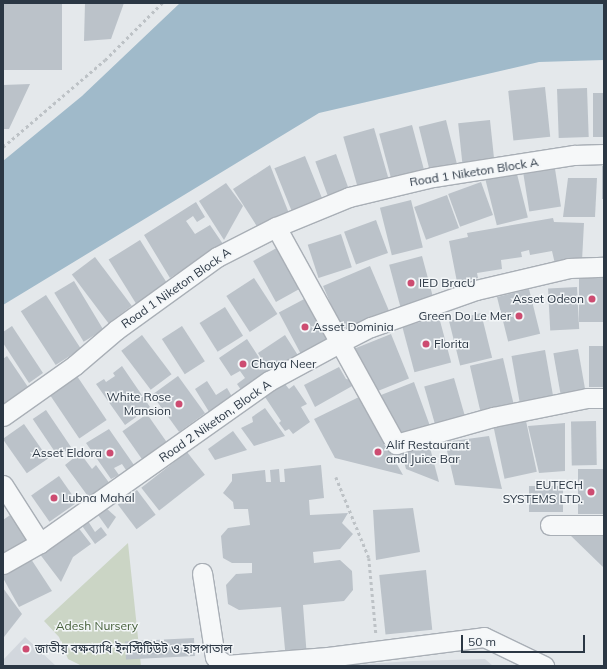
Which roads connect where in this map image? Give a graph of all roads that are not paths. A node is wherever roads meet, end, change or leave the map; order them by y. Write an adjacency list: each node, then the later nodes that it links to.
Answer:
1 (604, 154): 2 (street, Road 1 Niketon Block A)
2 (276, 227): 4 (street); 6 (street, Road 1 Niketon Block A)
3 (604, 267): 4 (street, Road 2 Niketon, Block A)
4 (339, 343): 5 (street); 10 (street, Road 2 Niketon, Block A)
5 (604, 398)
6 (3, 416)
7 (3, 485): 10 (street)
8 (550, 525): 9 (street)
9 (604, 525)
10 (40, 543): 11 (street, Road 2 Niketon, Block A)
11 (3, 564)
12 (202, 573): 13 (street)
13 (544, 666)

